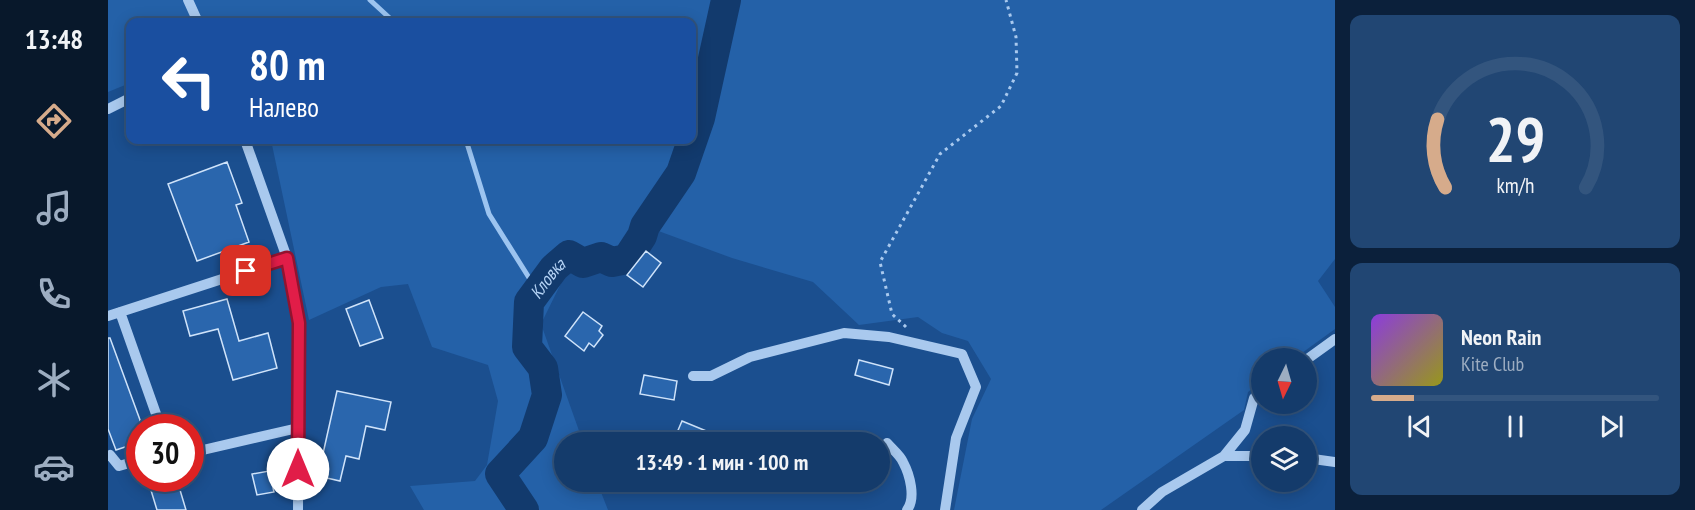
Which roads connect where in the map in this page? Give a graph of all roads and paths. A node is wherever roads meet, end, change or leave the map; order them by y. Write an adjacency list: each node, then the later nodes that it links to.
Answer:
1 (188, 0): 3 (street)
2 (1006, 0): 11 (path)
3 (196, 18)
4 (126, 100): 5 (street)
5 (108, 109)
6 (246, 144): 7 (street)
7 (287, 258): 8 (street); 16 (street)
8 (120, 312): 9 (street); 15 (street)
9 (108, 316)
10 (1335, 339): 12 (street)
11 (922, 343): 13 (street); 27 (street)
12 (1317, 352)
13 (693, 376)
14 (1251, 409): 20 (street)
15 (156, 414)
16 (298, 428): 18 (street); 25 (street)
17 (890, 446): 26 (street)
18 (204, 450)
19 (108, 456): 24 (street)
20 (1224, 456): 21 (street); 28 (street)
21 (1251, 456)
22 (1317, 460): 23 (street)
23 (1335, 462)
24 (126, 464)
25 (298, 510)
26 (907, 510)
27 (945, 510)
28 (1142, 510)

